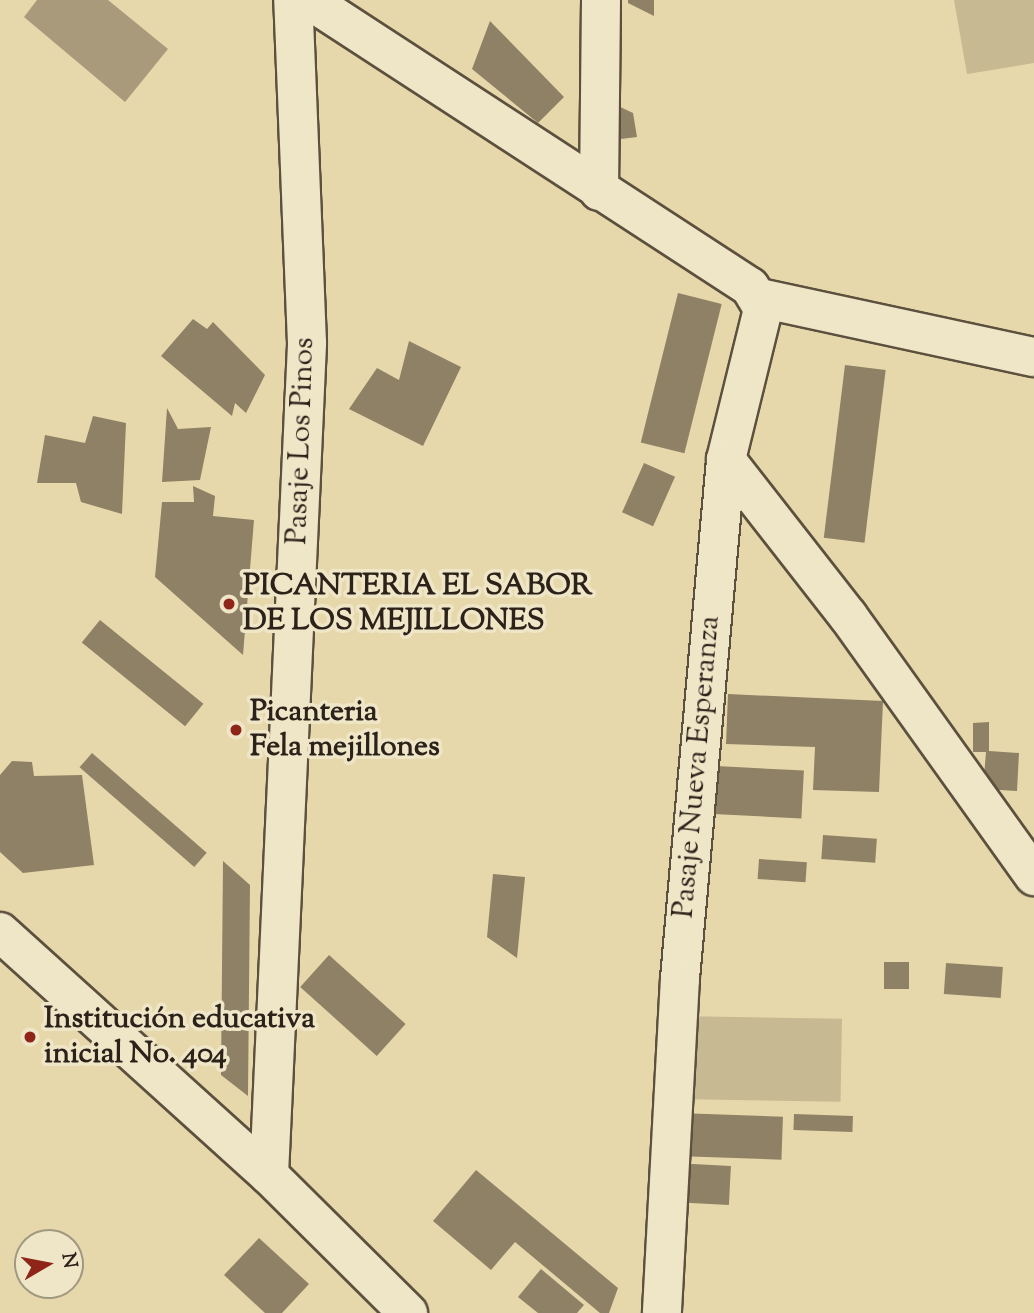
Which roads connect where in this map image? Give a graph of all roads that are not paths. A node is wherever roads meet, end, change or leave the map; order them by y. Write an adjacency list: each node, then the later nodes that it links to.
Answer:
1 (293, 0): 10 (street, Pasaje Los Pinos)
2 (309, 0): 4 (street)
3 (601, 0): 4 (street)
4 (599, 191): 5 (street)
5 (760, 298): 6 (street); 7 (street, Pasaje Nueva Esperanza)
6 (1034, 357)
7 (726, 460): 8 (street); 12 (street, Pasaje Nueva Esperanza)
8 (1034, 876)
9 (0, 932): 10 (street)
10 (269, 1175): 11 (street)
11 (408, 1313)
12 (662, 1313)

